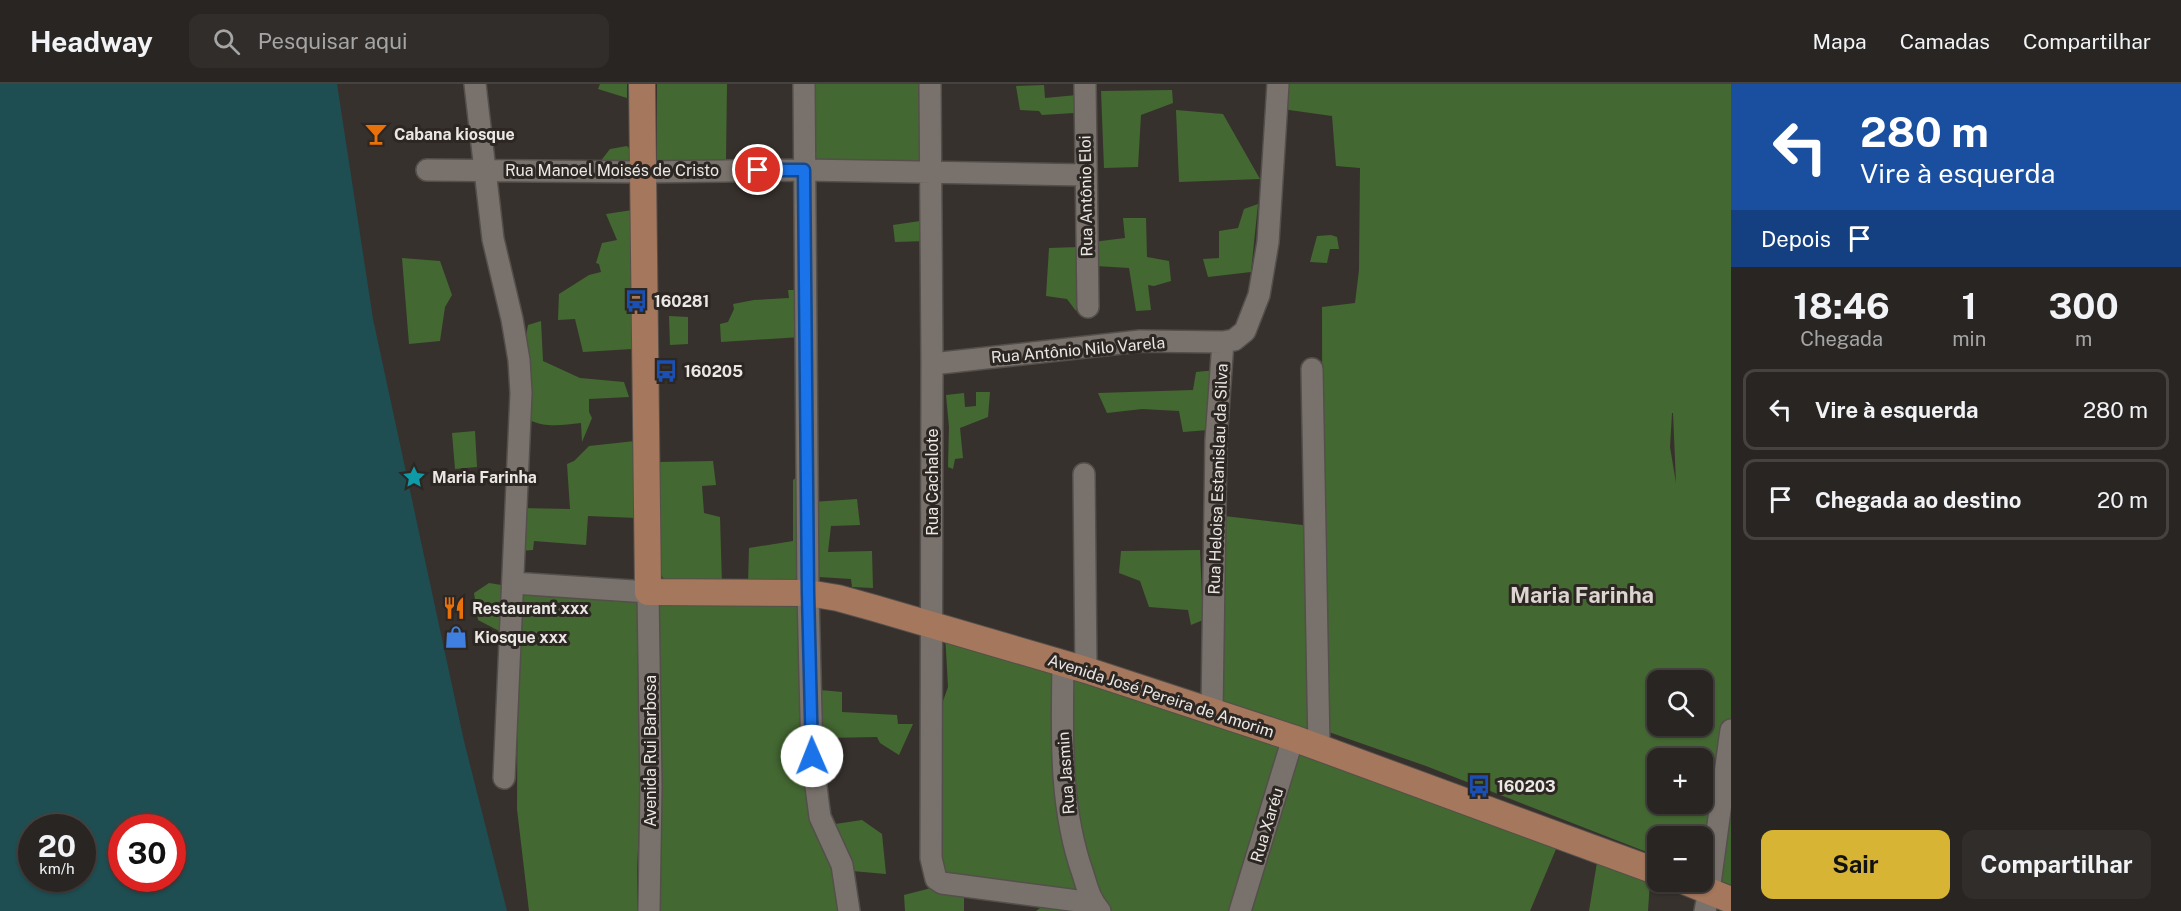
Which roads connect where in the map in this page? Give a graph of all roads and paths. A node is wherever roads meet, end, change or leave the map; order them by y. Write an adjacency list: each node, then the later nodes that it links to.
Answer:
1 (475, 84): 8 (street)
2 (642, 84): 11 (main road)
3 (804, 84): 9 (street)
4 (930, 84): 10 (street, Rua Cachalote)
5 (1085, 84): 12 (street, Rua Antônio Eloi)
6 (1278, 84): 14 (street, Rua Heloisa Estanislau da Silva)
7 (427, 170): 8 (street, Rua Manoel Moisés de Cristo)
8 (484, 170): 11 (street, Rua Manoel Moisés de Cristo); 18 (street)
9 (804, 170): 10 (street, Rua Manoel Moisés de Cristo); 11 (street, Rua Manoel Moisés de Cristo); 20 (street)
10 (930, 171): 12 (street, Rua Manoel Moisés de Cristo); 15 (street, Rua Cachalote)
11 (643, 172): 19 (main road)
12 (1085, 175): 13 (street, Rua Antônio Eloi)
13 (1088, 307)
14 (1223, 342): 15 (street, Rua Antônio Nilo Varela); 23 (street, Rua Heloisa Estanislau da Silva)
15 (932, 364): 21 (street, Rua Cachalote)
16 (1312, 369): 26 (street)
17 (1084, 474): 22 (street, Rua Jasmin)
18 (513, 583): 19 (street); 27 (street)
19 (648, 592): 20 (main road, Avenida José Pereira de Amorim); 31 (street, Avenida Rui Barbosa)
20 (808, 593): 21 (main road, Avenida José Pereira de Amorim); 32 (street)
21 (932, 626): 22 (main road, Avenida José Pereira de Amorim); 30 (street, Rua Cachalote)
22 (1075, 667): 23 (main road, Avenida José Pereira de Amorim); 30 (street, Rua Jasmin)
23 (1212, 711): 25 (main road, Avenida José Pereira de Amorim)
24 (1731, 730): 29 (street)
25 (1293, 738): 26 (main road, Avenida José Pereira de Amorim); 33 (street, Rua Xaréu)
26 (1319, 747): 28 (main road, Avenida José Pereira de Amorim)
27 (504, 778)
28 (1647, 868)
29 (1708, 896)
30 (1097, 907)
31 (649, 911)
32 (849, 911)
33 (1240, 911)

